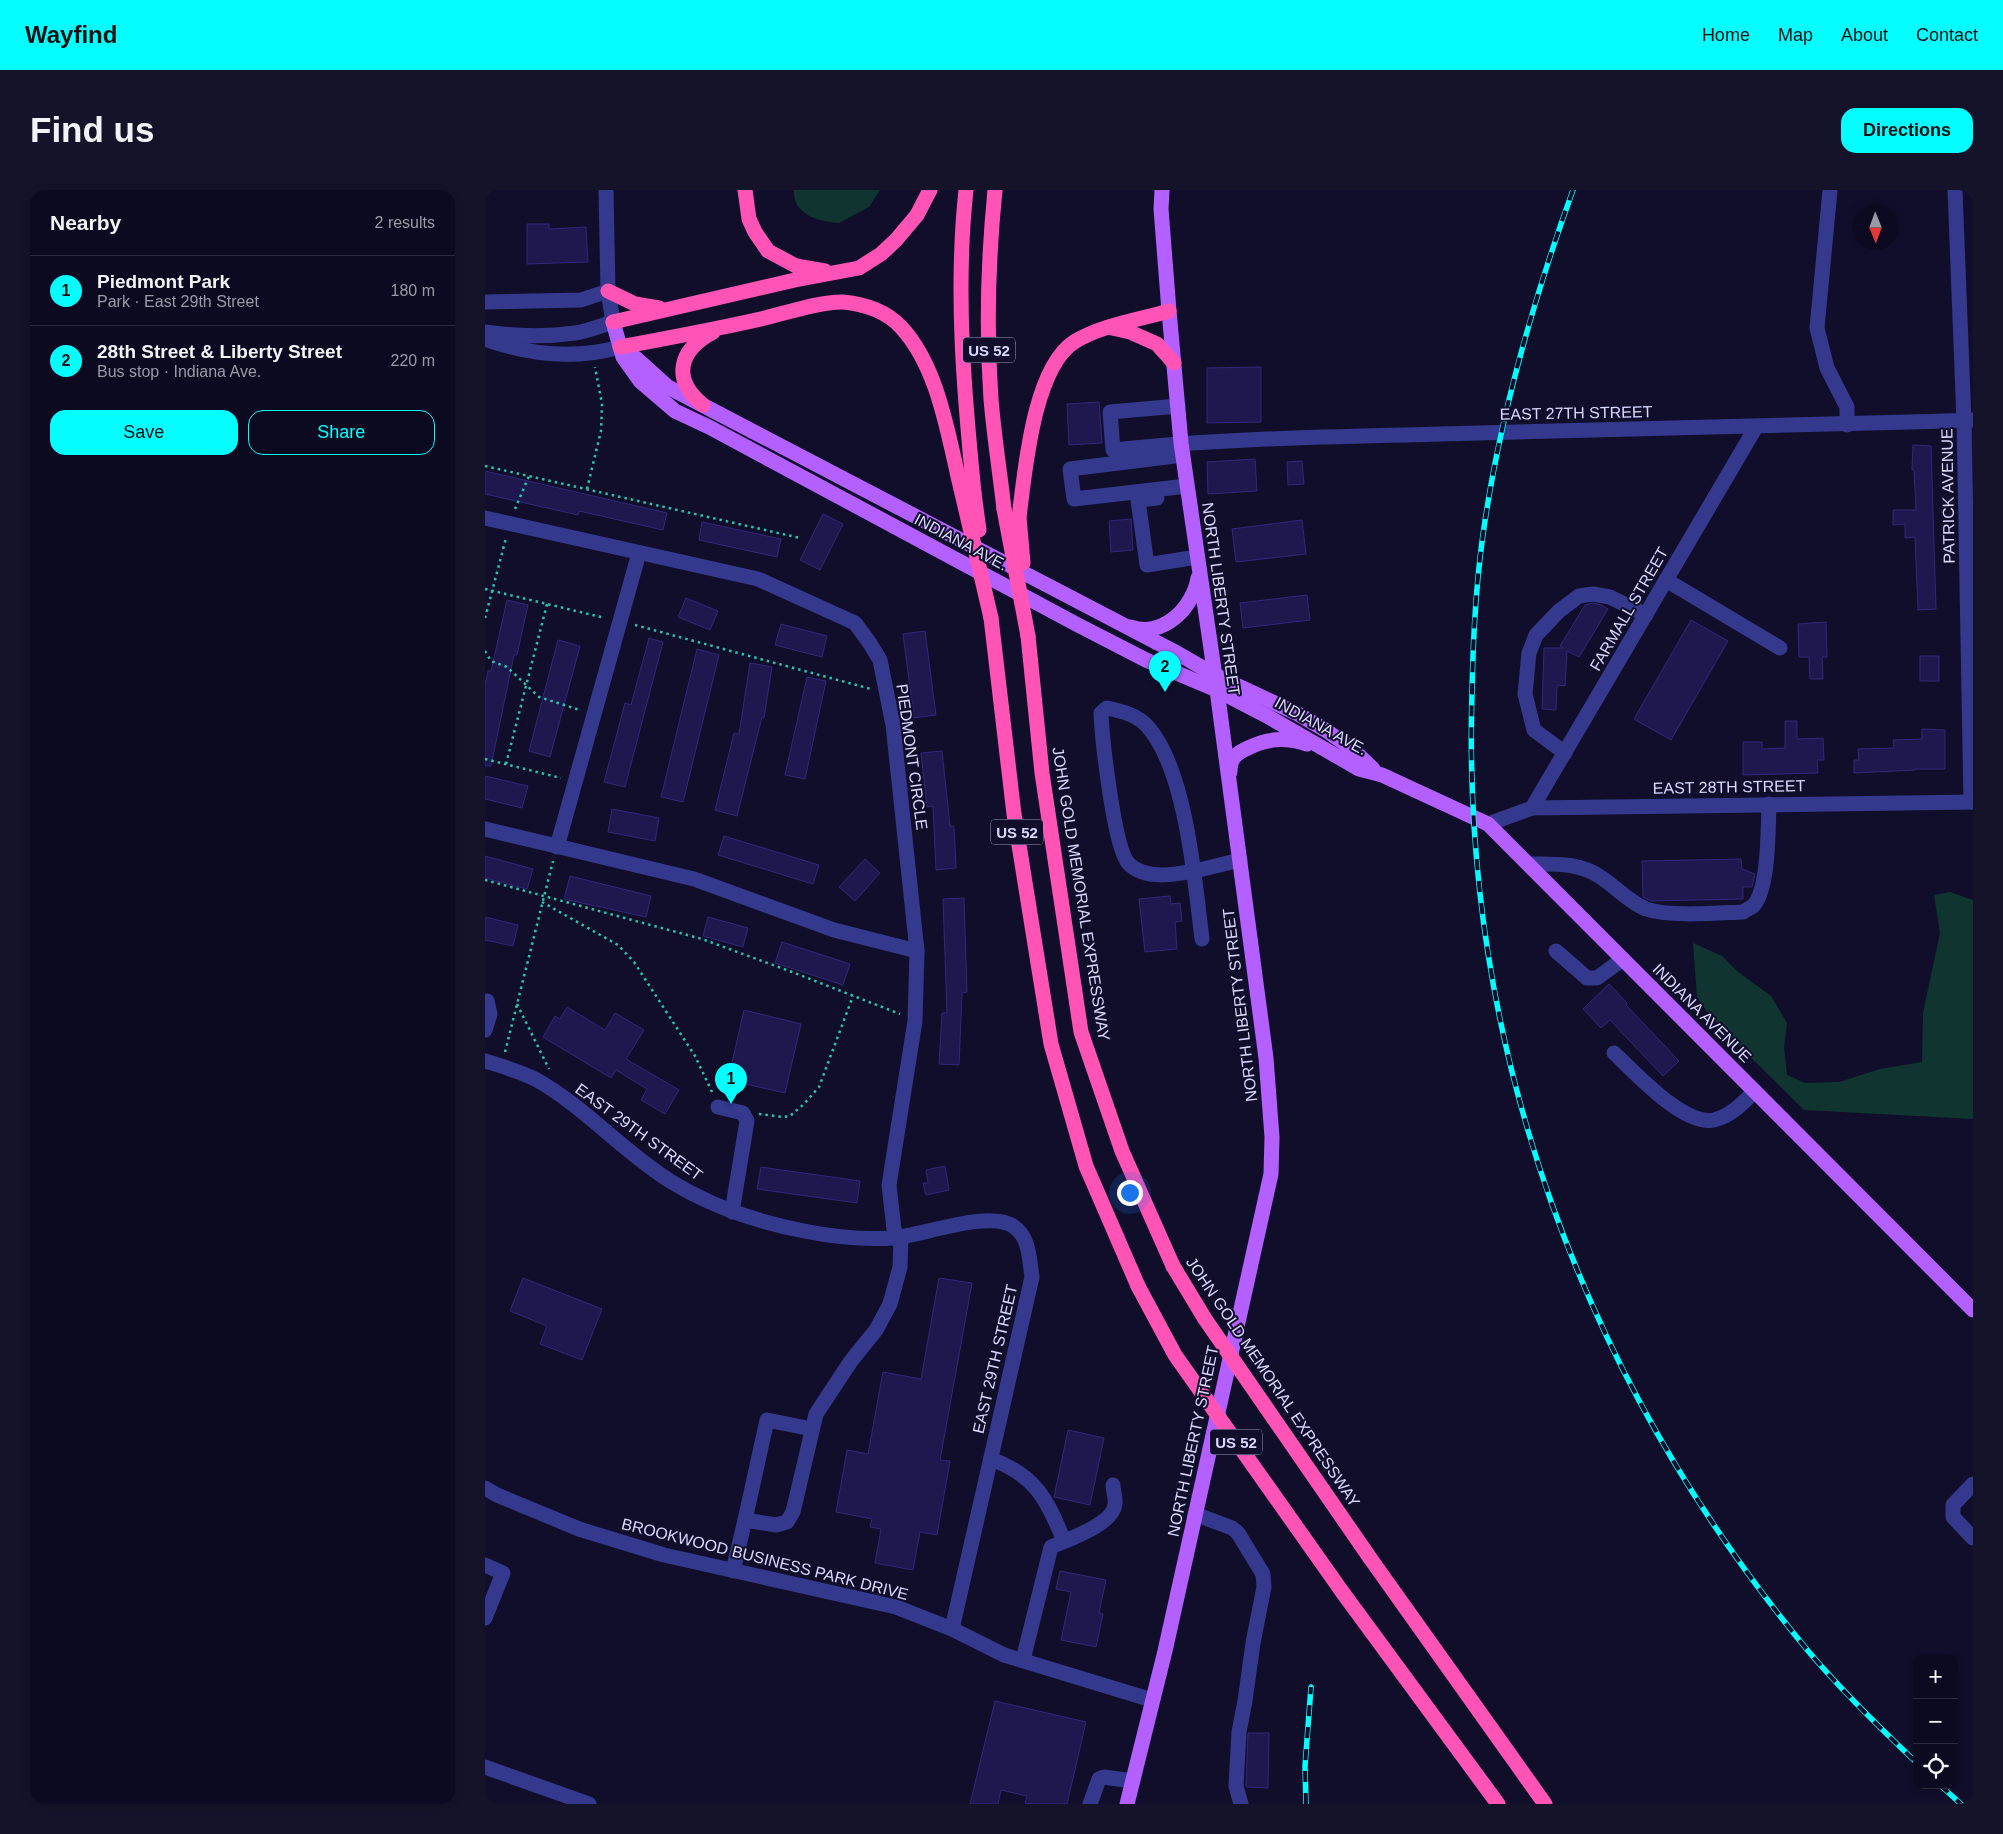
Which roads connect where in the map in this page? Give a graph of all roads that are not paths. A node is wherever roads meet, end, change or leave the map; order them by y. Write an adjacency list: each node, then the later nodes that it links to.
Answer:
1 (606, 190): 10 (street)
2 (745, 190): 9 (highway)
3 (931, 190): 9 (highway)
4 (966, 190): 28 (highway, US 52)
5 (995, 190): 35 (highway, JOHN GOLD MEMORIAL EXPRESSWAY / US 52, bridge)
6 (1162, 190): 13 (main road, NORTH LIBERTY STREET)
7 (1830, 190): 24 (street)
8 (1955, 190): 23 (street, PATRICK AVENUE)
9 (834, 272): 12 (highway)
10 (608, 291): 11 (street); 12 (highway); 14 (street)
11 (485, 302)
12 (683, 306): 14 (highway)
13 (1169, 312): 15 (highway); 20 (main road, NORTH LIBERTY STREET)
14 (613, 322): 17 (street); 19 (main road, INDIANA AVE.)
15 (1108, 327): 20 (highway); 35 (highway, bridge)
16 (719, 329): 19 (highway); 21 (highway); 28 (highway)
17 (485, 332)
18 (485, 340): 19 (street)
19 (620, 347): 21 (main road, INDIANA AVE.); 38 (main road, INDIANA AVE.)
20 (1174, 363): 22 (main road, NORTH LIBERTY STREET)
21 (703, 405): 34 (main road, INDIANA AVE.)
22 (1178, 406): 26 (main road, NORTH LIBERTY STREET); 26 (street)
23 (1968, 421): 24 (street, EAST 27TH STREET); 43 (street, PATRICK AVENUE)
24 (1847, 424): 25 (street, EAST 27TH STREET)
25 (1756, 427): 26 (street, EAST 27TH STREET); 32 (street, FARMALL STREET)
26 (1182, 449): 27 (main road, NORTH LIBERTY STREET); 27 (street)
27 (1188, 490): 31 (main road, NORTH LIBERTY STREET); 31 (street)
28 (967, 491): 86 (highway, US 52, bridge)
29 (485, 518): 30 (street, PIEDMONT CIRCLE)
30 (639, 553): 48 (street); 54 (street, PIEDMONT CIRCLE)
31 (1198, 563): 34 (main road); 37 (main road, NORTH LIBERTY STREET)
32 (1666, 580): 33 (street, FARMALL STREET); 36 (street)
33 (1646, 614): 40 (street, FARMALL STREET); 40 (street)
34 (1116, 622): 37 (main road, INDIANA AVE.)
35 (1028, 636): 87 (highway, JOHN GOLD MEMORIAL EXPRESSWAY / US 52, bridge)
36 (1780, 648)
37 (1215, 675): 38 (main road, NORTH LIBERTY STREET); 41 (main road, INDIANA AVE.)
38 (1217, 690): 39 (main road, INDIANA AVE.); 42 (main road, NORTH LIBERTY STREET)
39 (1325, 750): 41 (main road, INDIANA AVE.); 42 (main road)
40 (1565, 753): 45 (street, FARMALL STREET)
41 (1382, 775): 46 (main road, INDIANA AVENUE)
42 (1230, 791): 49 (main road, NORTH LIBERTY STREET)
43 (1972, 802): 44 (street, EAST 28TH STREET)
44 (1769, 804): 45 (street, EAST 28TH STREET); 50 (street)
45 (1532, 808): 46 (street, EAST 28TH STREET)
46 (1488, 824): 50 (main road, INDIANA AVENUE)
47 (485, 829): 48 (street)
48 (557, 847): 54 (street)
49 (1239, 860): 51 (street); 70 (main road, NORTH LIBERTY STREET)
50 (1528, 864): 55 (main road, INDIANA AVENUE)
51 (1193, 871): 51 (street); 52 (street)
52 (1202, 939)
53 (1556, 950): 55 (street)
54 (917, 951): 63 (street, PIEDMONT CIRCLE)
55 (1623, 959): 60 (main road, INDIANA AVENUE)
56 (485, 1001): 57 (street)
57 (485, 1030)
58 (1614, 1053): 60 (street)
59 (485, 1061): 62 (street, EAST 29TH STREET)
60 (1755, 1091): 64 (main road, INDIANA AVENUE)
61 (719, 1107): 62 (street)
62 (732, 1212): 63 (street, EAST 29TH STREET)
63 (898, 1237): 65 (street, PIEDMONT CIRCLE); 66 (street, EAST 29TH STREET)
64 (1973, 1310)
65 (812, 1429): 71 (street, PIEDMONT CIRCLE); 71 (street)
66 (991, 1460): 73 (street); 77 (street, EAST 29TH STREET)
67 (1113, 1484): 73 (street)
68 (485, 1488): 75 (street, BROOKWOOD BUSINESS PARK DRIVE)
69 (1971, 1490): 72 (street)
70 (1195, 1514): 79 (main road, NORTH LIBERTY STREET); 85 (street)
71 (745, 1520): 75 (street)
72 (1973, 1538)
73 (1064, 1541): 78 (street)
74 (485, 1565): 76 (street)
75 (733, 1571): 77 (street, BROOKWOOD BUSINESS PARK DRIVE)
76 (485, 1618)
77 (952, 1629): 78 (street, BROOKWOOD BUSINESS PARK DRIVE)
78 (1023, 1660): 79 (street, BROOKWOOD BUSINESS PARK DRIVE)
79 (1152, 1700): 81 (main road, NORTH LIBERTY STREET)
80 (485, 1767): 82 (street)
81 (1133, 1781): 83 (street); 84 (main road, NORTH LIBERTY STREET)
82 (589, 1804)
83 (1090, 1804)
84 (1127, 1804)
85 (1241, 1804)
86 (1498, 1804)
87 (1545, 1804)

